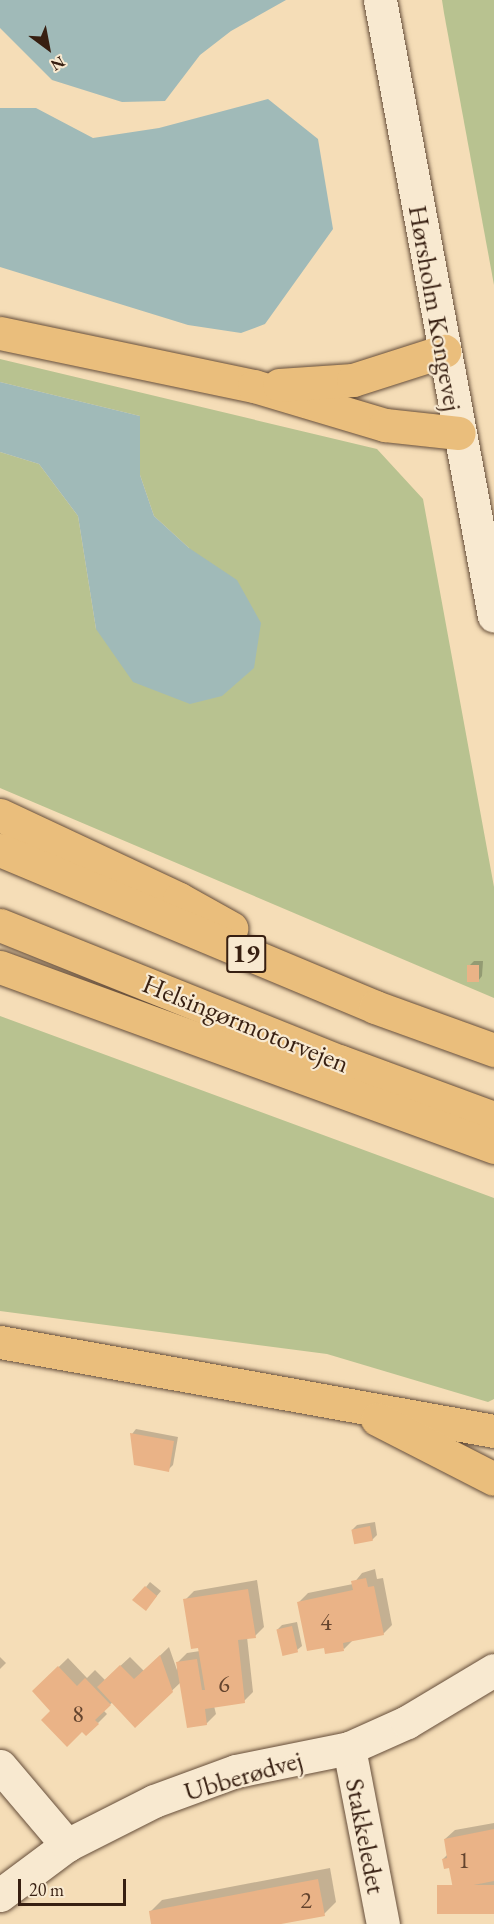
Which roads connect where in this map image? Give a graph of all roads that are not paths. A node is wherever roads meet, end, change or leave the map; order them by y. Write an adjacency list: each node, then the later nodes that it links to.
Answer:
1 (380, 0): 3 (street, Hørsholm Kongevej)
2 (0, 333): 4 (highway)
3 (444, 351): 4 (highway); 5 (street, Hørsholm Kongevej)
4 (254, 386): 5 (highway)
5 (459, 434): 6 (street, Hørsholm Kongevej)
6 (494, 616)
7 (0, 815): 11 (highway)
8 (0, 850): 11 (highway, 19)
9 (0, 925): 13 (highway, Helsingørmotorvejen / 19)
10 (0, 968): 14 (highway)
11 (375, 1007): 12 (highway, 19)
12 (494, 1050)
13 (494, 1118)
14 (494, 1147)
15 (0, 1342): 16 (highway)
16 (351, 1406): 17 (highway); 18 (highway)
17 (494, 1431)
18 (494, 1479)
19 (494, 1670): 20 (street, Ubberødvej)
20 (349, 1748): 22 (street, Ubberødvej); 24 (street, Stakkeledet)
21 (0, 1766): 22 (street)
22 (67, 1845): 23 (street, Ubberødvej)
23 (0, 1895)
24 (383, 1924)

